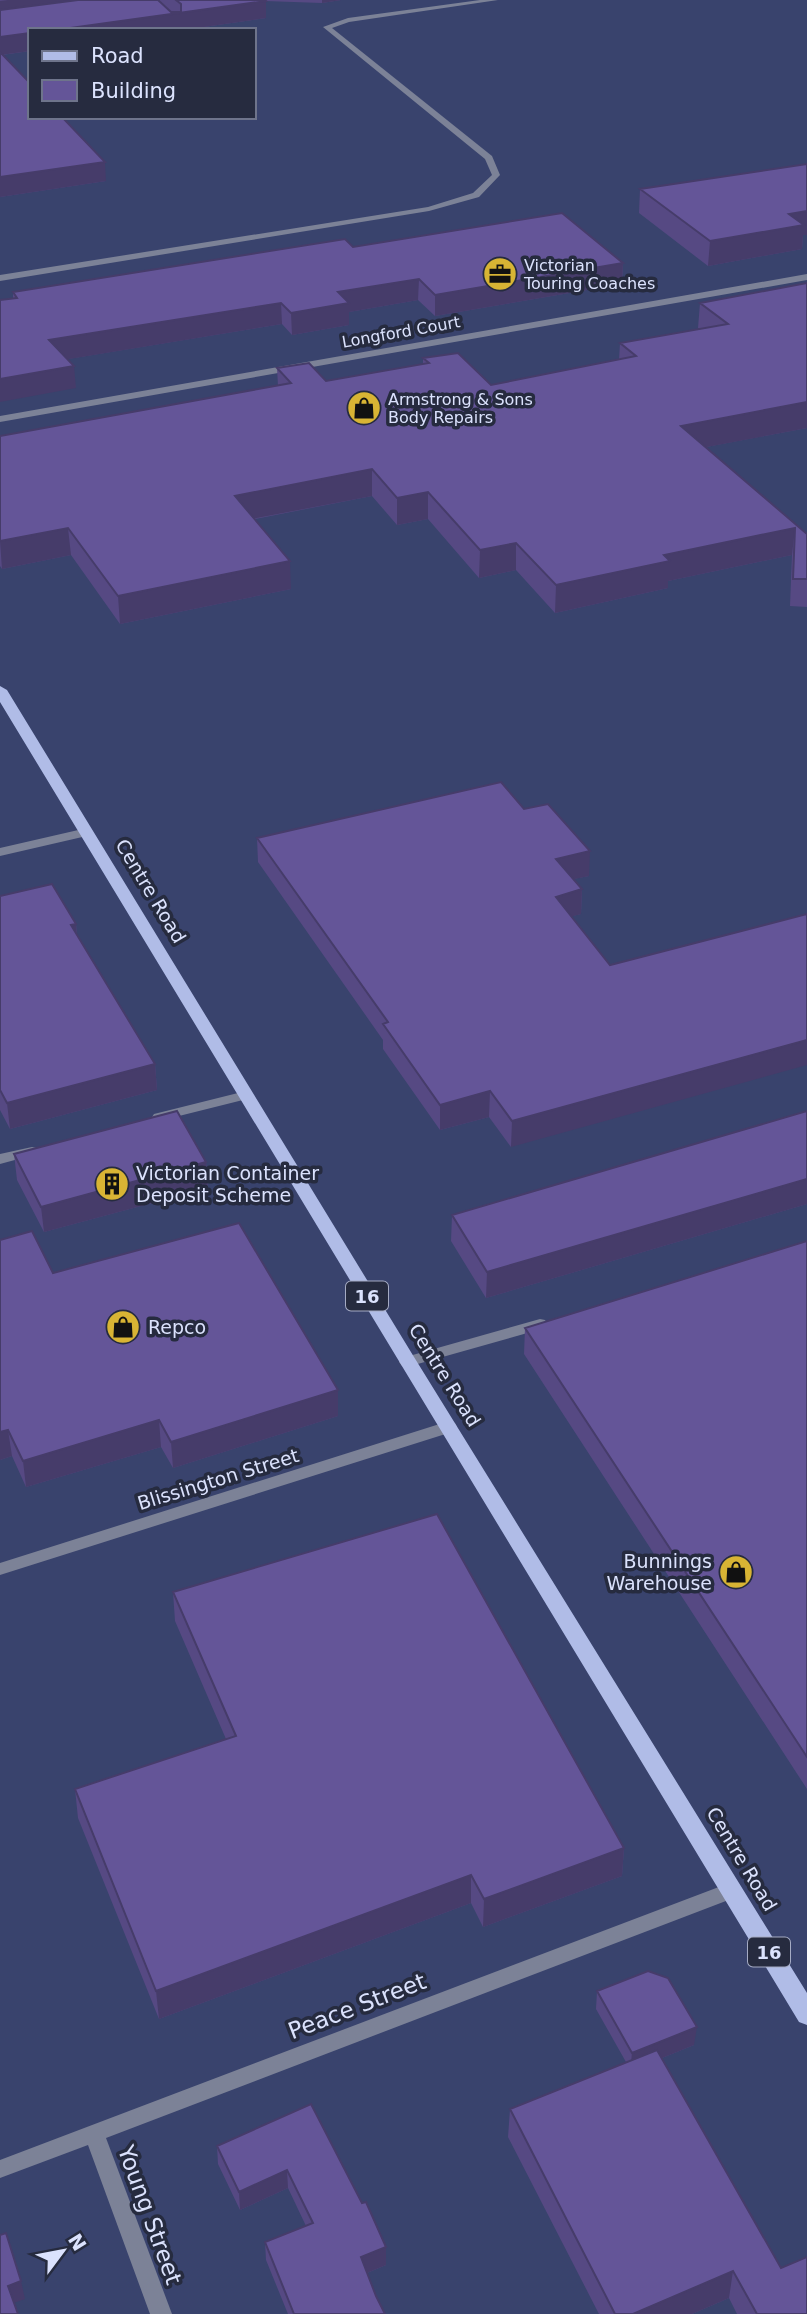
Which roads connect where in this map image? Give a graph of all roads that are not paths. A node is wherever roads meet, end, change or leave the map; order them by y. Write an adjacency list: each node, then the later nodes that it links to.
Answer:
1 (495, 0): 3 (street)
2 (807, 277): 4 (street, Longford Court)
3 (0, 278)
4 (0, 419)
5 (0, 690): 6 (main road, Centre Road / 16)
6 (87, 832): 7 (street); 8 (main road, Centre Road / 16)
7 (0, 852)
8 (246, 1095): 9 (street); 13 (main road, Centre Road / 16)
9 (143, 1122)
10 (52, 1146): 11 (street)
11 (0, 1159)
12 (560, 1318): 13 (street)
13 (407, 1362): 14 (main road, Centre Road / 16)
14 (449, 1427): 15 (street, Blissington Street); 16 (main road, Centre Road / 16)
15 (0, 1569)
16 (732, 1890): 17 (main road, Centre Road / 16); 18 (street, Peace Street)
17 (807, 2014)
18 (94, 2133): 19 (street, Peace Street); 20 (street, Young Street)
19 (0, 2169)
20 (160, 2314)

